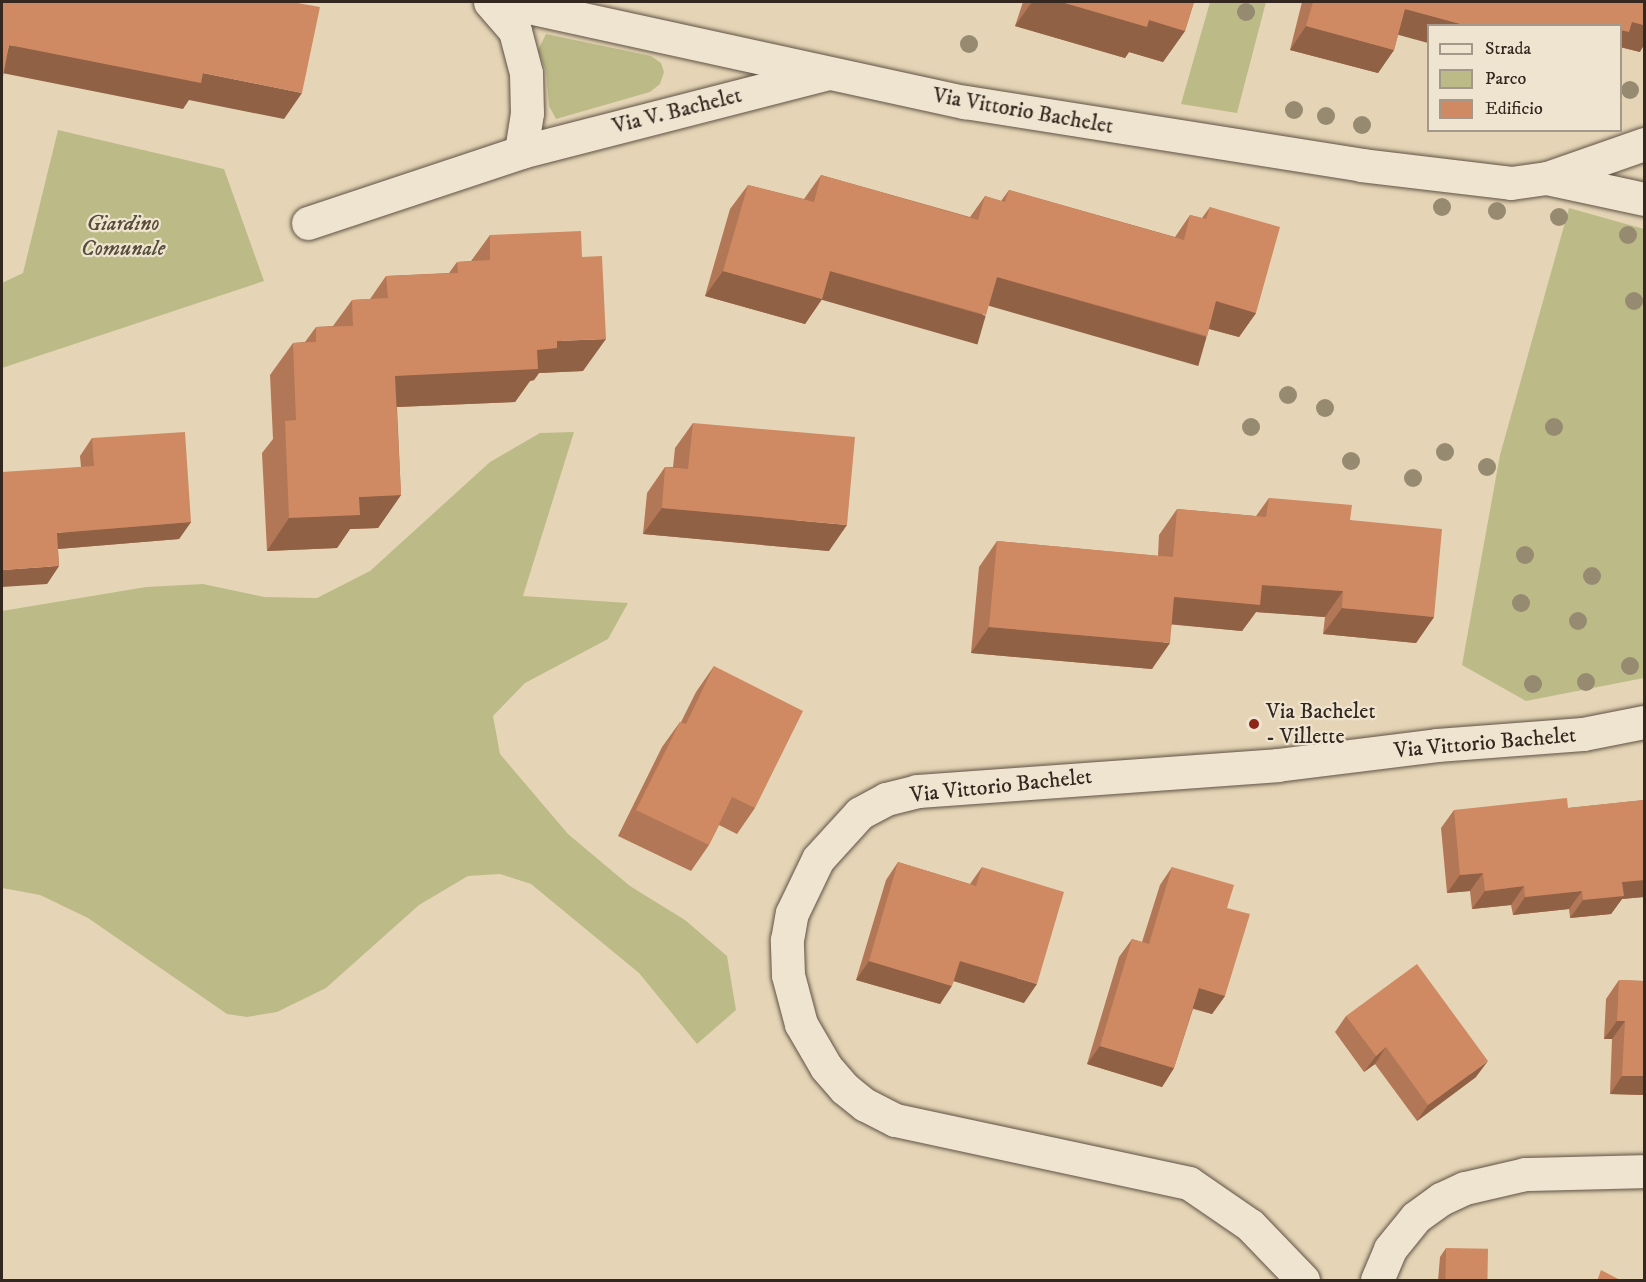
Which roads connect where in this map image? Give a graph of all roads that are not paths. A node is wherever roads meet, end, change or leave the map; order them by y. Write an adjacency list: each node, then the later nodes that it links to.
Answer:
1 (490, 2): 5 (street)
2 (505, 2): 3 (street, Via Vittorio Bachelet)
3 (833, 72): 5 (street, Via V. Bachelet); 6 (street, Via Vittorio Bachelet)
4 (1644, 144): 6 (street, Via Vittorio Bachelet)
5 (521, 152): 8 (street, Via V. Bachelet)
6 (1547, 178): 7 (street, Via Vittorio Bachelet)
7 (1644, 199)
8 (308, 223)
9 (1644, 722): 11 (street, Via Vittorio Bachelet)
10 (1644, 1171): 12 (street)
11 (1303, 1281)
12 (1377, 1281)

